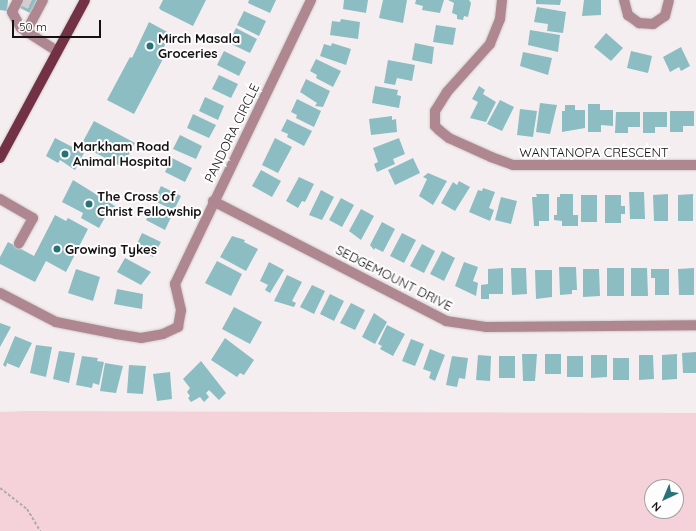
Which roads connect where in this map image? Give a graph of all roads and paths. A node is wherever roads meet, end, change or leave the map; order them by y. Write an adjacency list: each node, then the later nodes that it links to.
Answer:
1 (18, 0): 8 (street)
2 (85, 0): 9 (main road)
3 (311, 0): 13 (street, PANDORA CIRCLE)
4 (502, 0): 11 (street, WANTANOPA CRESCENT)
5 (624, 0): 6 (street)
6 (669, 0)
7 (38, 5): 8 (street)
8 (26, 32): 9 (street)
9 (57, 51): 10 (main road)
10 (0, 158)
11 (696, 165)
12 (0, 199): 14 (street)
13 (213, 201): 15 (street, PANDORA CIRCLE); 16 (street, SEDGEMOUNT DRIVE)
14 (19, 243)
15 (0, 293)
16 (696, 324)
17 (0, 488): 18 (path)
18 (40, 531)

